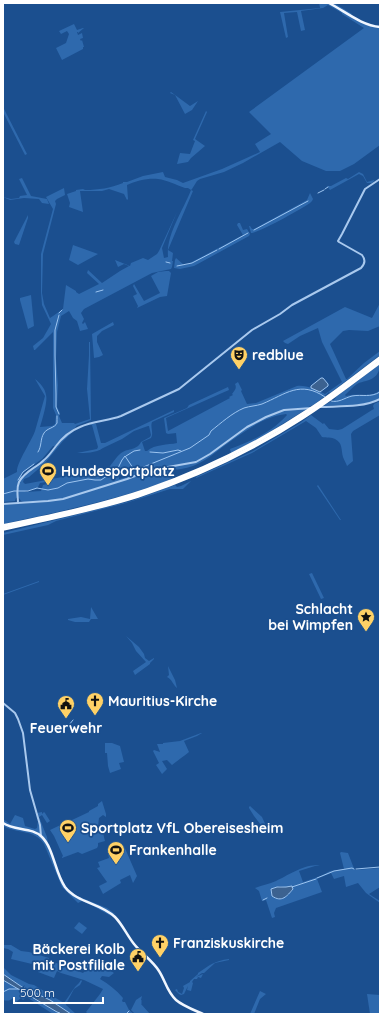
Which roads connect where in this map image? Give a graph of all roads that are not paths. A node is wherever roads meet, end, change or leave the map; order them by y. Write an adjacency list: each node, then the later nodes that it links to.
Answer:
1 (329, 3): 2 (main road)
2 (380, 27)
3 (380, 179): 9 (street)
4 (380, 358): 6 (highway)
5 (380, 362): 6 (highway)
6 (334, 394): 8 (highway)
7 (380, 399): 9 (street)
8 (175, 481): 11 (highway); 11 (highway)
9 (18, 503): 10 (street)
10 (3, 504)
11 (3, 528)
12 (3, 703): 14 (street)
13 (3, 823): 14 (main road)
14 (38, 831): 15 (main road)
15 (203, 1014)

